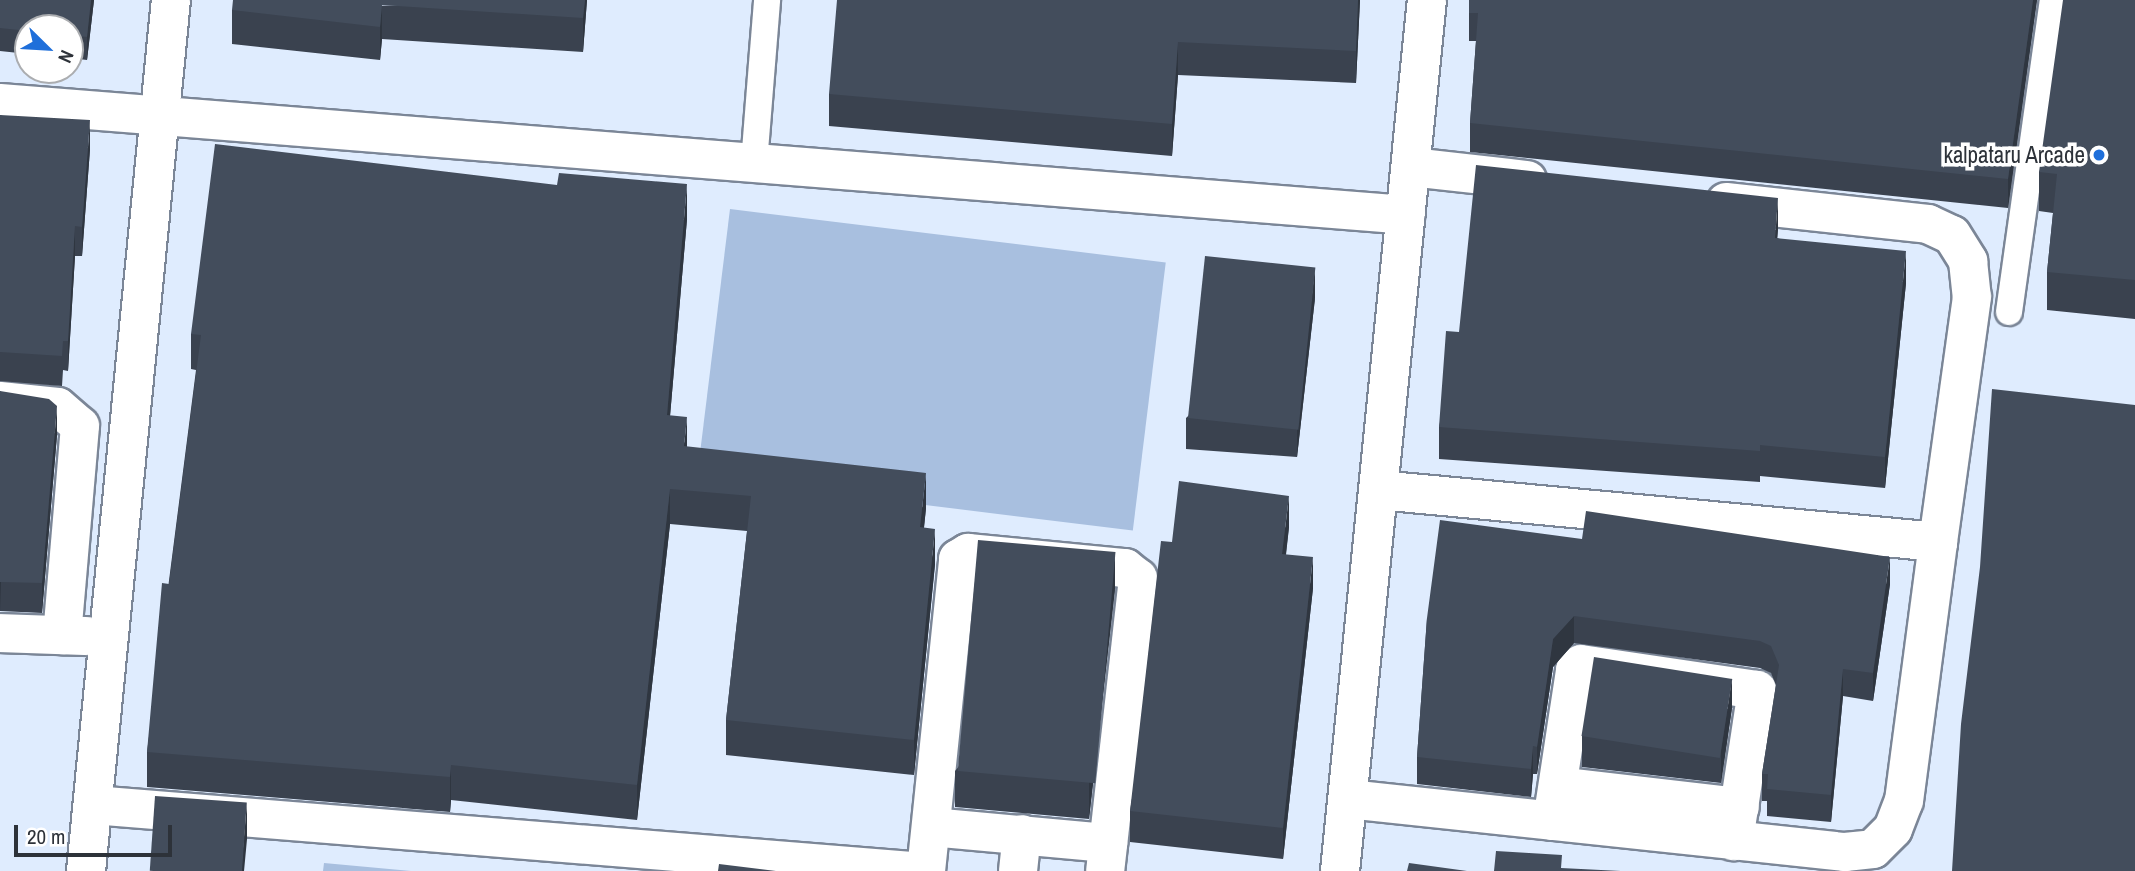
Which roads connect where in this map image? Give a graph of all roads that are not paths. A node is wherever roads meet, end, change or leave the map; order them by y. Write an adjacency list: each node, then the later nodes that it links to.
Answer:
1 (171, 0): 6 (street)
2 (767, 0): 7 (lane)
3 (1427, 0): 8 (street)
4 (2053, 0): 12 (lane)
5 (0, 103): 6 (street)
6 (160, 116): 7 (street); 18 (street)
7 (754, 163): 11 (street)
8 (1410, 167): 9 (street); 11 (street)
9 (1560, 184)
10 (1696, 199): 15 (street)
11 (1406, 215): 14 (street)
12 (2009, 312)
13 (0, 401): 17 (street)
14 (1378, 489): 15 (street); 19 (street)
15 (1938, 542): 22 (street)
16 (0, 633): 17 (street)
17 (62, 635): 18 (street)
18 (110, 636): 21 (street)
19 (1348, 799): 20 (street); 29 (street)
20 (1555, 804): 22 (street); 22 (street)
21 (93, 805): 26 (street); 27 (street)
22 (1737, 824)
23 (931, 827): 24 (street); 25 (street); 28 (street)
24 (1021, 847): 25 (street)
25 (1106, 857)
26 (86, 871)
27 (911, 871)
28 (926, 871)
29 (1340, 871)

